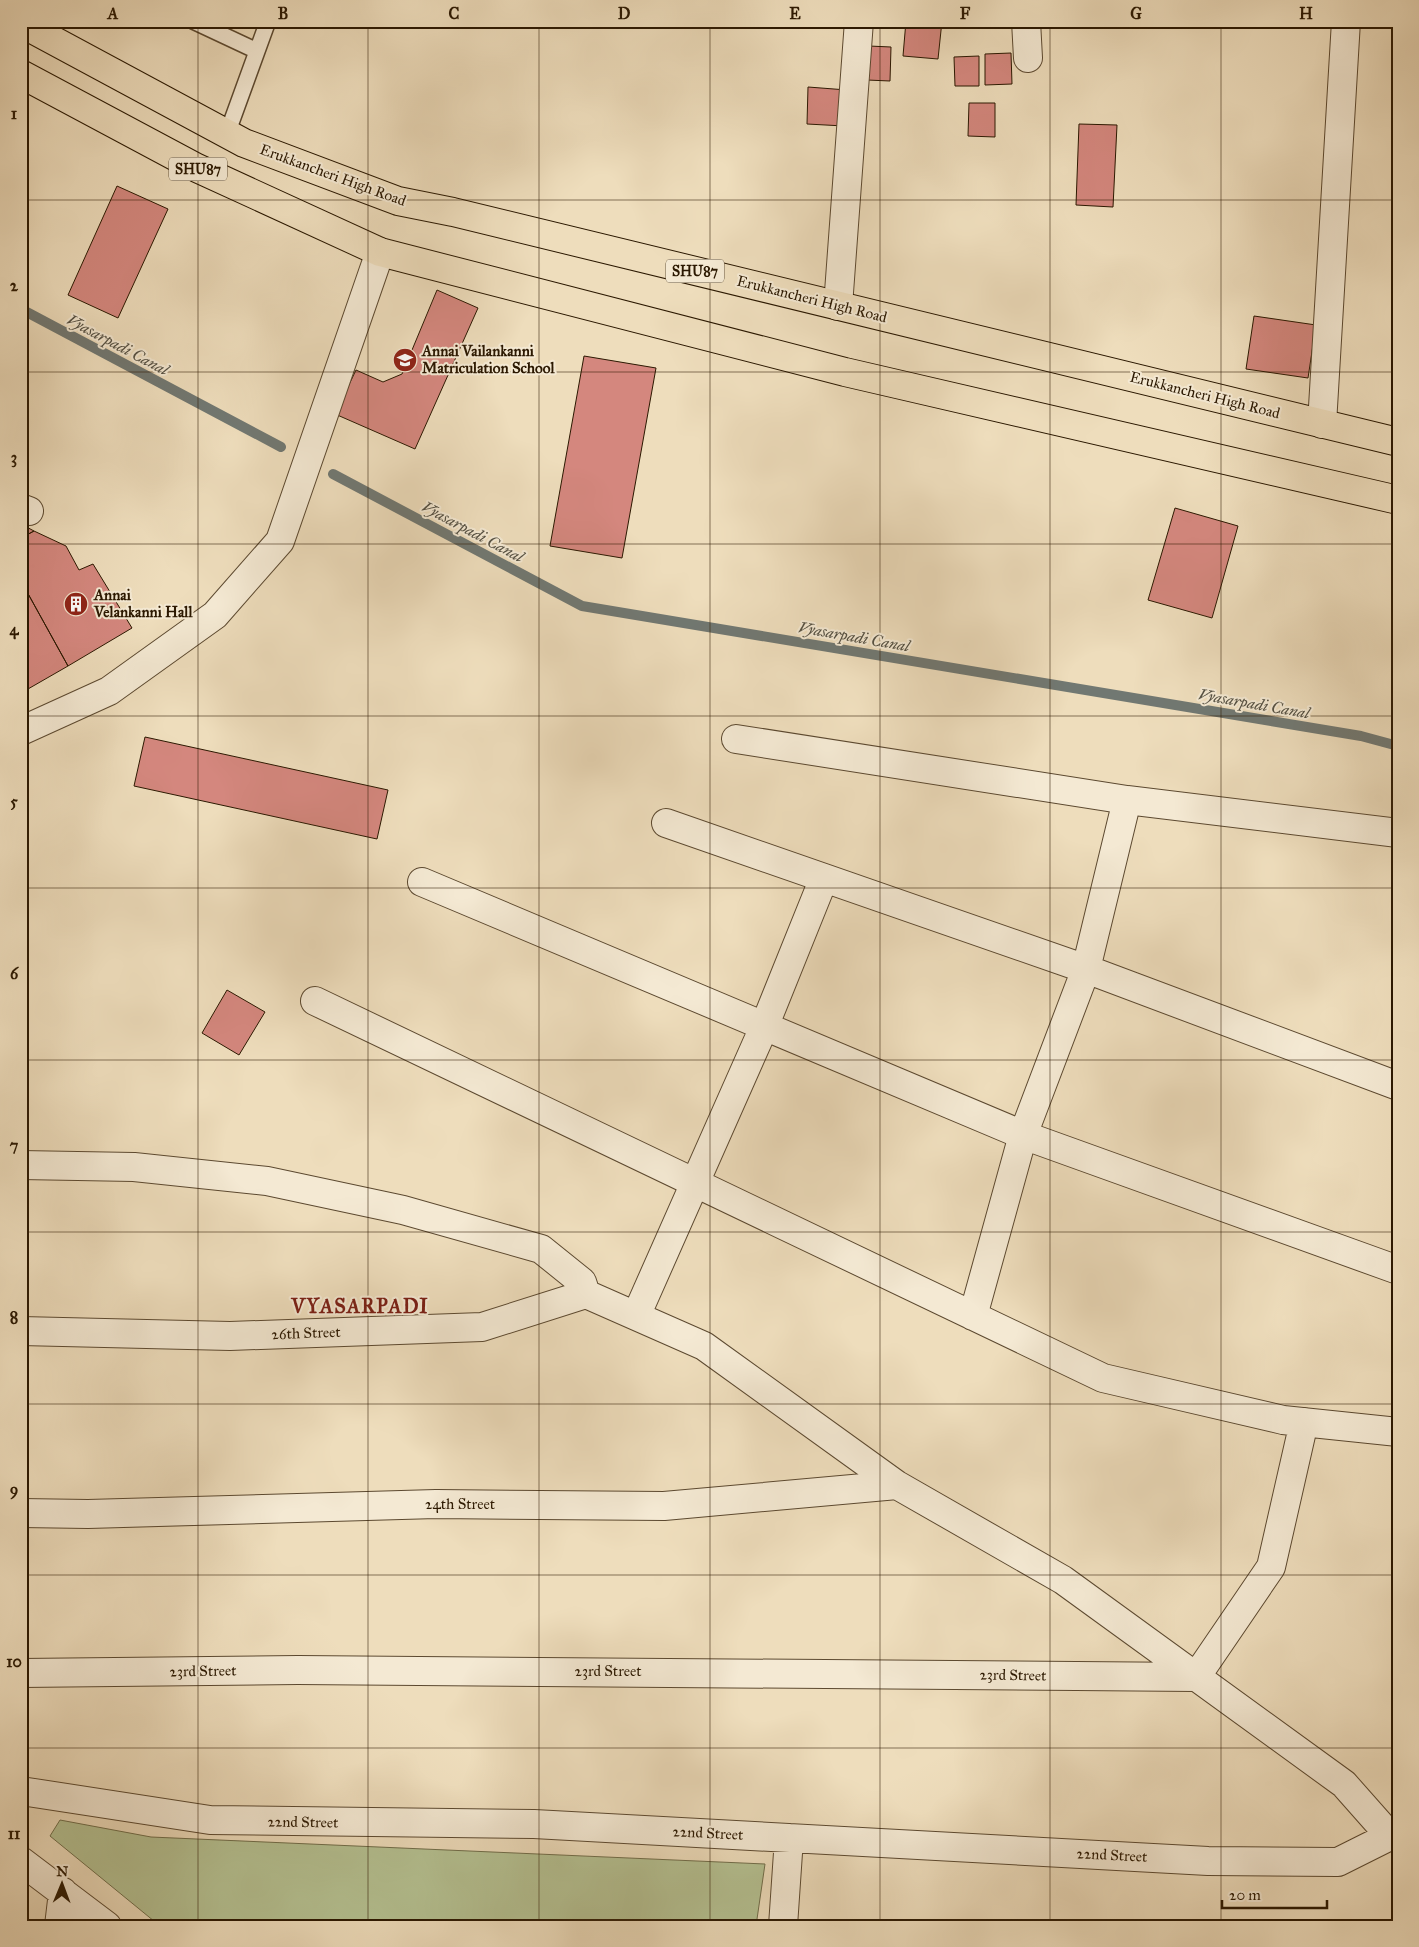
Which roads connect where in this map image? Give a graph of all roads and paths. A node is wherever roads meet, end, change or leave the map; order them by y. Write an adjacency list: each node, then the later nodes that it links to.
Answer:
1 (193, 21): 7 (lane)
2 (268, 21): 7 (lane)
3 (859, 21): 12 (street)
4 (1026, 21): 8 (street)
5 (1346, 21): 13 (street)
6 (21, 23): 10 (main road, Erukkancheri High Road / SHU87)
7 (257, 52): 10 (lane)
8 (1028, 58)
9 (21, 74): 11 (main road, SHU87)
10 (227, 134): 12 (main road, Erukkancheri High Road / SHU87)
11 (380, 252): 15 (main road, SHU87); 16 (street)
12 (838, 306): 13 (main road, Erukkancheri High Road / SHU87)
13 (1322, 424): 14 (main road, Erukkancheri High Road / SHU87)
14 (1398, 442)
15 (1398, 500)
16 (21, 731)
17 (736, 740): 18 (street)
18 (1127, 800): 20 (street); 23 (street)
19 (666, 824): 21 (street)
20 (1398, 833)
21 (824, 878): 23 (street); 25 (street)
22 (422, 882): 25 (street)
23 (1086, 969): 26 (street); 27 (street)
24 (314, 1001): 29 (street)
25 (764, 1027): 27 (street); 29 (street)
26 (1398, 1086)
27 (1023, 1134): 30 (street); 33 (street)
28 (21, 1165): 31 (street)
29 (695, 1182): 32 (street); 33 (street)
30 (1398, 1270)
31 (586, 1294): 32 (street); 34 (street, 26th Street)
32 (636, 1316): 37 (street)
33 (974, 1316): 35 (street)
34 (21, 1331)
35 (1304, 1422): 36 (street); 40 (street)
36 (1398, 1432)
37 (897, 1485): 38 (street, 24th Street); 40 (street)
38 (21, 1514)
39 (21, 1673): 40 (street, 23rd Street)
40 (1196, 1677): 42 (street)
41 (21, 1791): 43 (street, 22nd Street)
42 (1394, 1837): 43 (street, 22nd Street)
43 (789, 1838): 48 (street)
44 (21, 1861): 45 (street)
45 (63, 1892): 46 (street); 47 (street)
46 (59, 1926)
47 (107, 1926)
48 (782, 1926)

